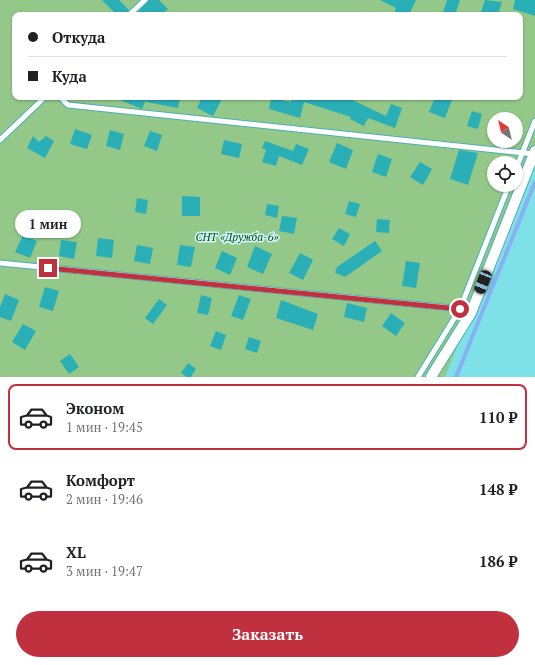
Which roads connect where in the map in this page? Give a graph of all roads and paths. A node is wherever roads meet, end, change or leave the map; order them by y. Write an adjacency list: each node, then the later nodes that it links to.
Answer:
1 (145, 0): 2 (lane)
2 (132, 12)
3 (42, 100): 6 (lane)
4 (63, 100): 7 (lane)
5 (535, 121): 7 (lane)
6 (0, 140)
7 (522, 152): 8 (lane); 9 (lane)
8 (534, 152): 13 (street)
9 (521, 156)
10 (507, 192): 12 (lane)
11 (0, 263): 12 (lane)
12 (460, 309): 13 (lane); 14 (lane)
13 (472, 310): 15 (street)
14 (418, 377)
15 (431, 377)

